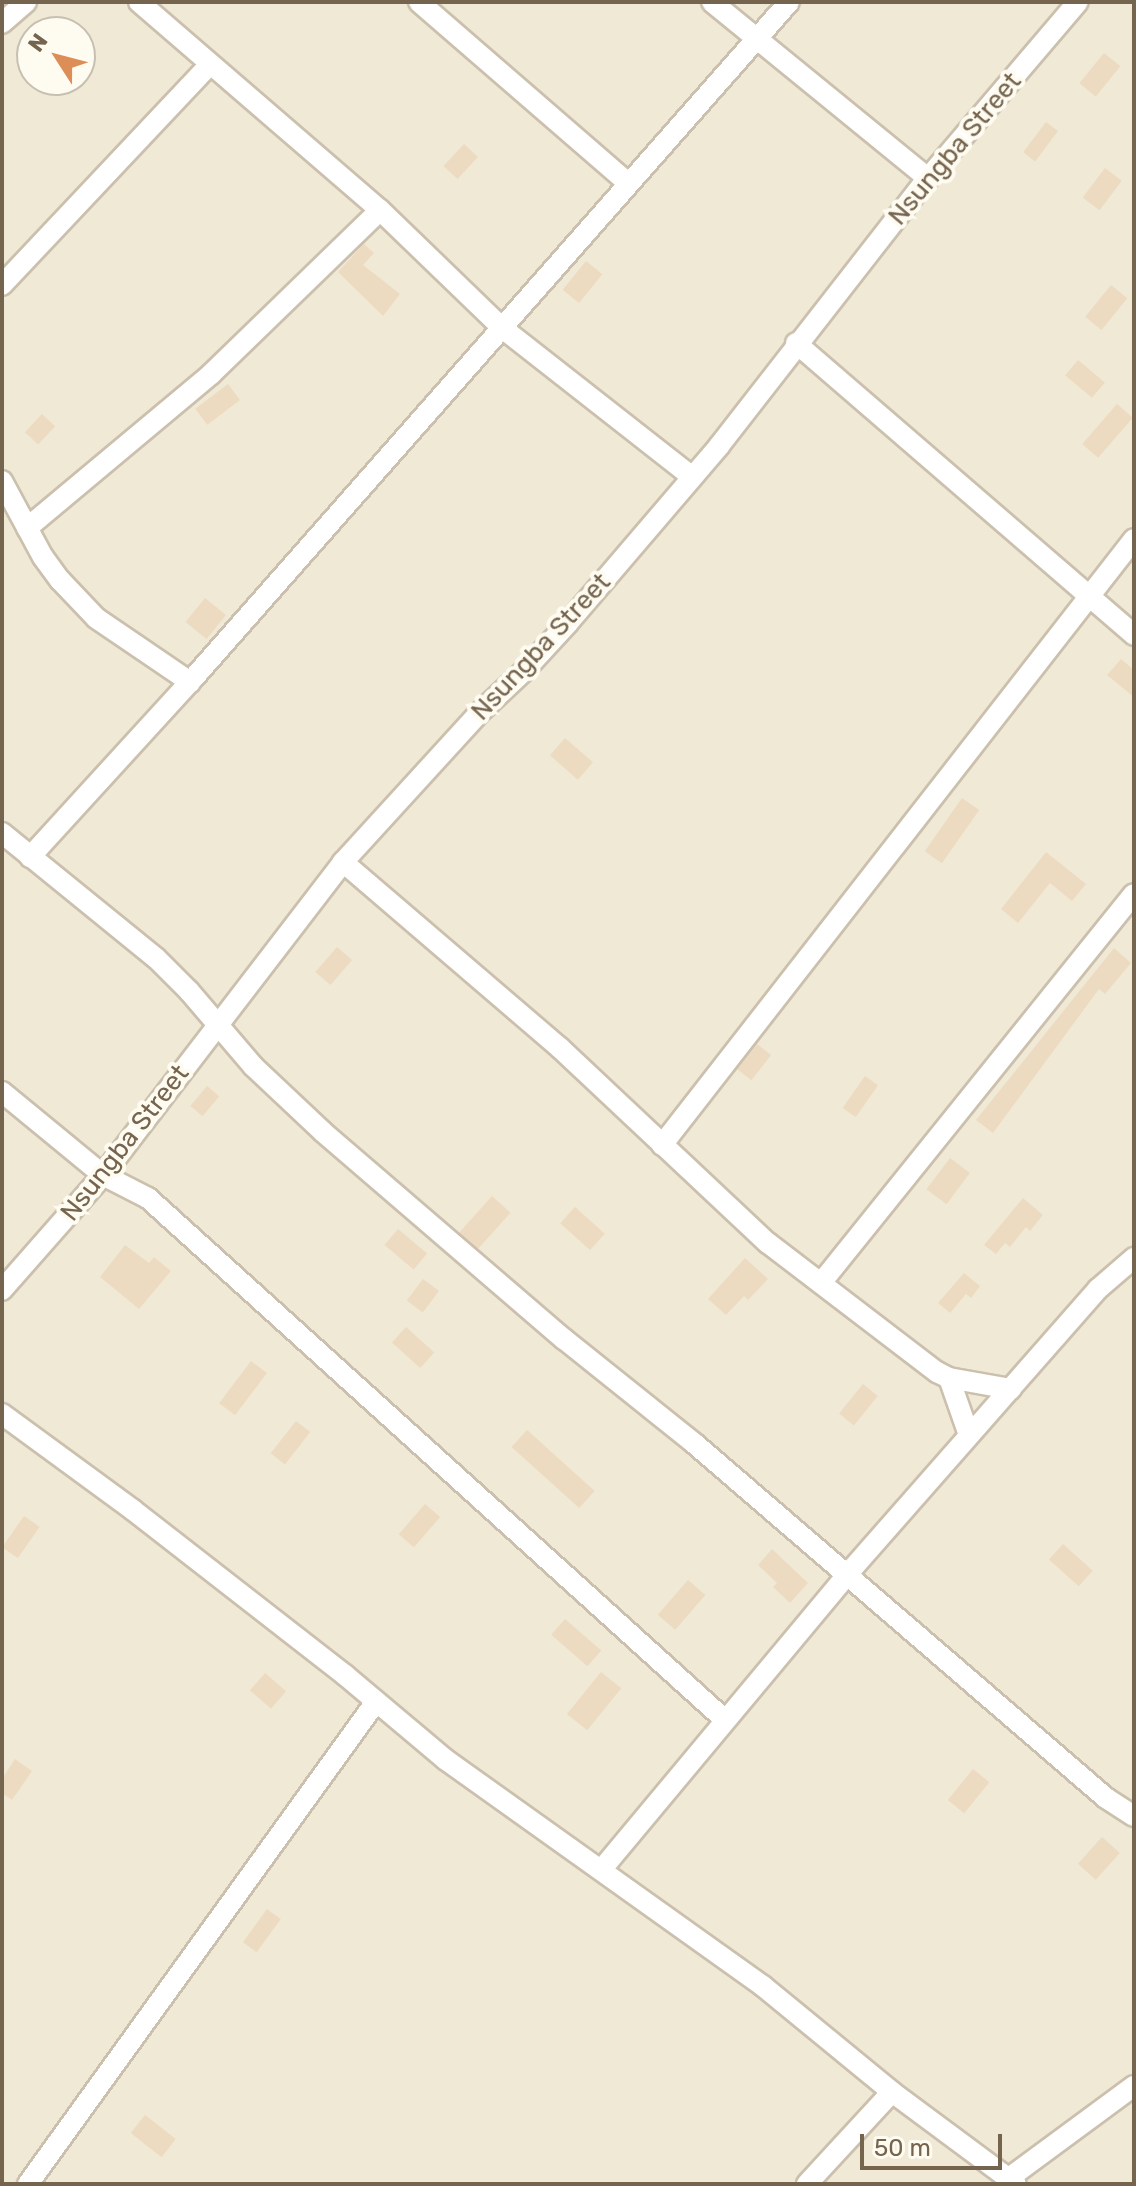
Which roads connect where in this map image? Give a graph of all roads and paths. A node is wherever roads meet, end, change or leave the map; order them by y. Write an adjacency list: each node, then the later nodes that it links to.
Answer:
1 (26, 2): 7 (street)
2 (139, 2): 9 (street)
3 (419, 2): 11 (street)
4 (712, 2): 8 (street)
5 (789, 2): 8 (street)
6 (1078, 2): 10 (street, Nsungba Street)
7 (2, 23)
8 (755, 40): 10 (street); 11 (street)
9 (210, 64): 12 (street); 13 (street)
10 (928, 178): 15 (street, Nsungba Street)
11 (628, 183): 14 (street)
12 (380, 210): 14 (street); 18 (street)
13 (2, 285)
14 (501, 327): 16 (street); 22 (street)
15 (796, 343): 16 (street, Nsungba Street); 20 (street)
16 (692, 477): 25 (street, Nsungba Street)
17 (2, 481): 18 (street)
18 (27, 528): 22 (street)
19 (1134, 539): 20 (street)
20 (1086, 597): 21 (street); 29 (street)
21 (1134, 635)
22 (190, 682): 24 (street)
23 (2, 833): 24 (street)
24 (30, 857): 27 (street)
25 (343, 862): 27 (street, Nsungba Street); 29 (street)
26 (1134, 894): 32 (street)
27 (218, 1025): 30 (street, Nsungba Street); 38 (street)
28 (2, 1092): 30 (street)
29 (662, 1145): 32 (street)
30 (103, 1175): 33 (street, Nsungba Street); 40 (street)
31 (1134, 1258): 35 (street)
32 (821, 1283): 34 (street)
33 (2, 1290)
34 (949, 1378): 35 (street); 37 (street)
35 (1011, 1389): 37 (street)
36 (2, 1414): 39 (street)
37 (969, 1435): 38 (street)
38 (845, 1577): 40 (street); 41 (street)
39 (375, 1703): 42 (street); 46 (street)
40 (724, 1719): 42 (street)
41 (1134, 1816)
42 (602, 1869): 44 (street)
43 (1134, 2086): 45 (street)
44 (892, 2092): 45 (street); 47 (street)
45 (1012, 2181)
46 (28, 2184)
47 (807, 2184)

